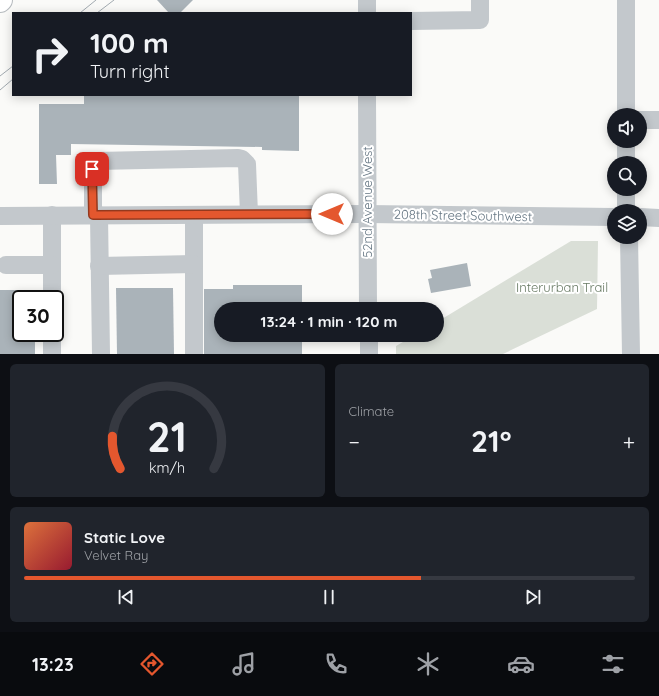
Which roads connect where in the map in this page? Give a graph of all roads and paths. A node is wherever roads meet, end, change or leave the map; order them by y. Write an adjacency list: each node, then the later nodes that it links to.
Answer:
1 (367, 0): 4 (street)
2 (480, 0): 5 (street)
3 (626, 0): 7 (street)
4 (367, 12)
5 (412, 21)
6 (367, 96): 11 (street, 52nd Avenue West)
7 (626, 108)
8 (647, 120): 9 (street)
9 (659, 120)
10 (249, 214): 11 (street, 208th Street Southwest); 12 (street); 13 (street, 208th Street Southwest)
11 (367, 214): 16 (street, 208th Street Southwest); 25 (street, 52nd Avenue West)
12 (96, 215): 13 (street, 208th Street Southwest); 15 (street, 208th Street Southwest); 23 (street)
13 (194, 215): 20 (street)
14 (0, 216): 15 (street, 208th Street Southwest)
15 (52, 216): 22 (street)
16 (607, 217)
17 (647, 217): 18 (street)
18 (659, 218)
19 (629, 244): 32 (street)
20 (194, 264): 23 (street); 30 (street)
21 (6, 265): 22 (street)
22 (52, 265): 24 (street)
23 (99, 266): 29 (street)
24 (52, 290)
25 (368, 302)
26 (52, 342): 28 (street)
27 (369, 342): 31 (street)
28 (52, 354)
29 (101, 354)
30 (194, 354)
31 (369, 354)
32 (631, 354)

